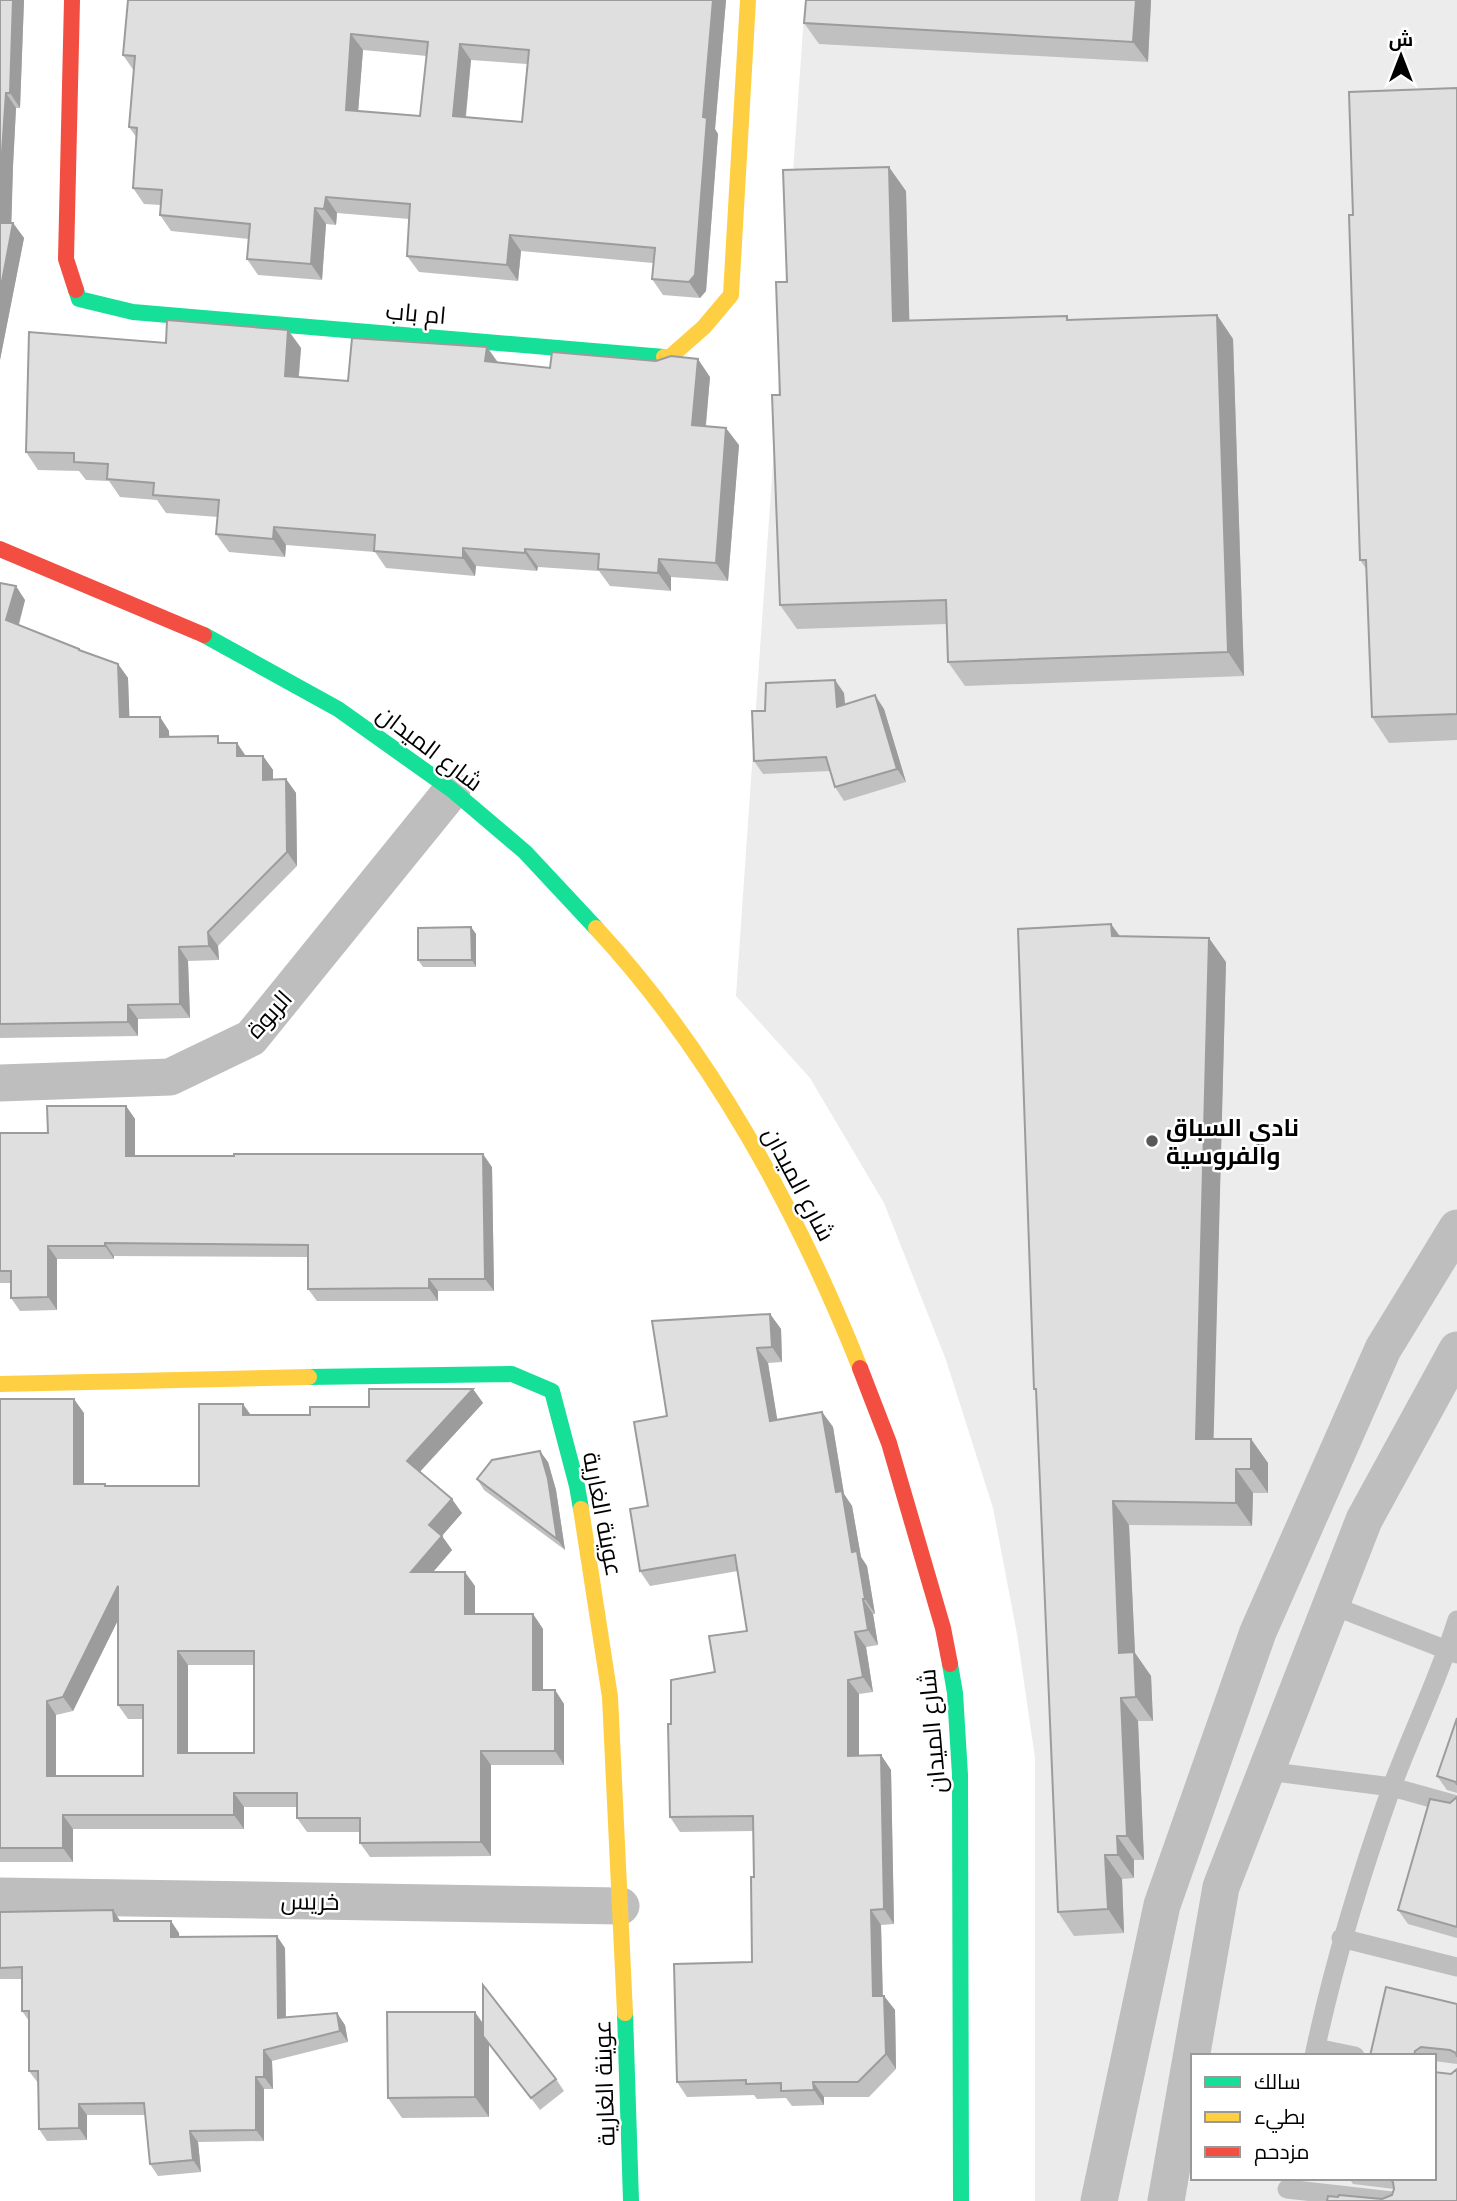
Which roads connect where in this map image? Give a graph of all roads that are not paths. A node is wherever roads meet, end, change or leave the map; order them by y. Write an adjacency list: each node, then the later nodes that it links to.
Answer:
1 (72, 0): 2 (street, ام باب)
2 (748, 0)
3 (0, 548): 4 (street, شارع الميدان)
4 (452, 790): 5 (street, الربوة); 27 (street, شارع الميدان)
5 (0, 1083)
6 (1457, 1227): 9 (street)
7 (1457, 1350): 10 (street)
8 (0, 1384): 18 (street, عوينة الغارية)
9 (1281, 1579): 10 (street); 13 (street)
10 (1331, 1605): 12 (lane); 14 (street)
11 (1457, 1620): 12 (lane)
12 (1452, 1652): 15 (lane)
13 (1216, 1750): 14 (street); 28 (street)
14 (1266, 1771): 15 (lane); 22 (street)
15 (1392, 1787): 16 (lane); 19 (lane)
16 (1457, 1805)
17 (0, 1896): 18 (street, خريس)
18 (621, 1906): 26 (street, عوينة الغارية)
19 (1342, 1938): 20 (lane); 21 (lane)
20 (1457, 1967)
21 (1315, 2052): 23 (lane)
22 (1192, 2054)
23 (1336, 2054)
24 (1191, 2058): 29 (street)
25 (1287, 2190): 30 (lane)
26 (631, 2201)
27 (961, 2201)
28 (1100, 2201)
29 (1166, 2201)
30 (1392, 2201)

